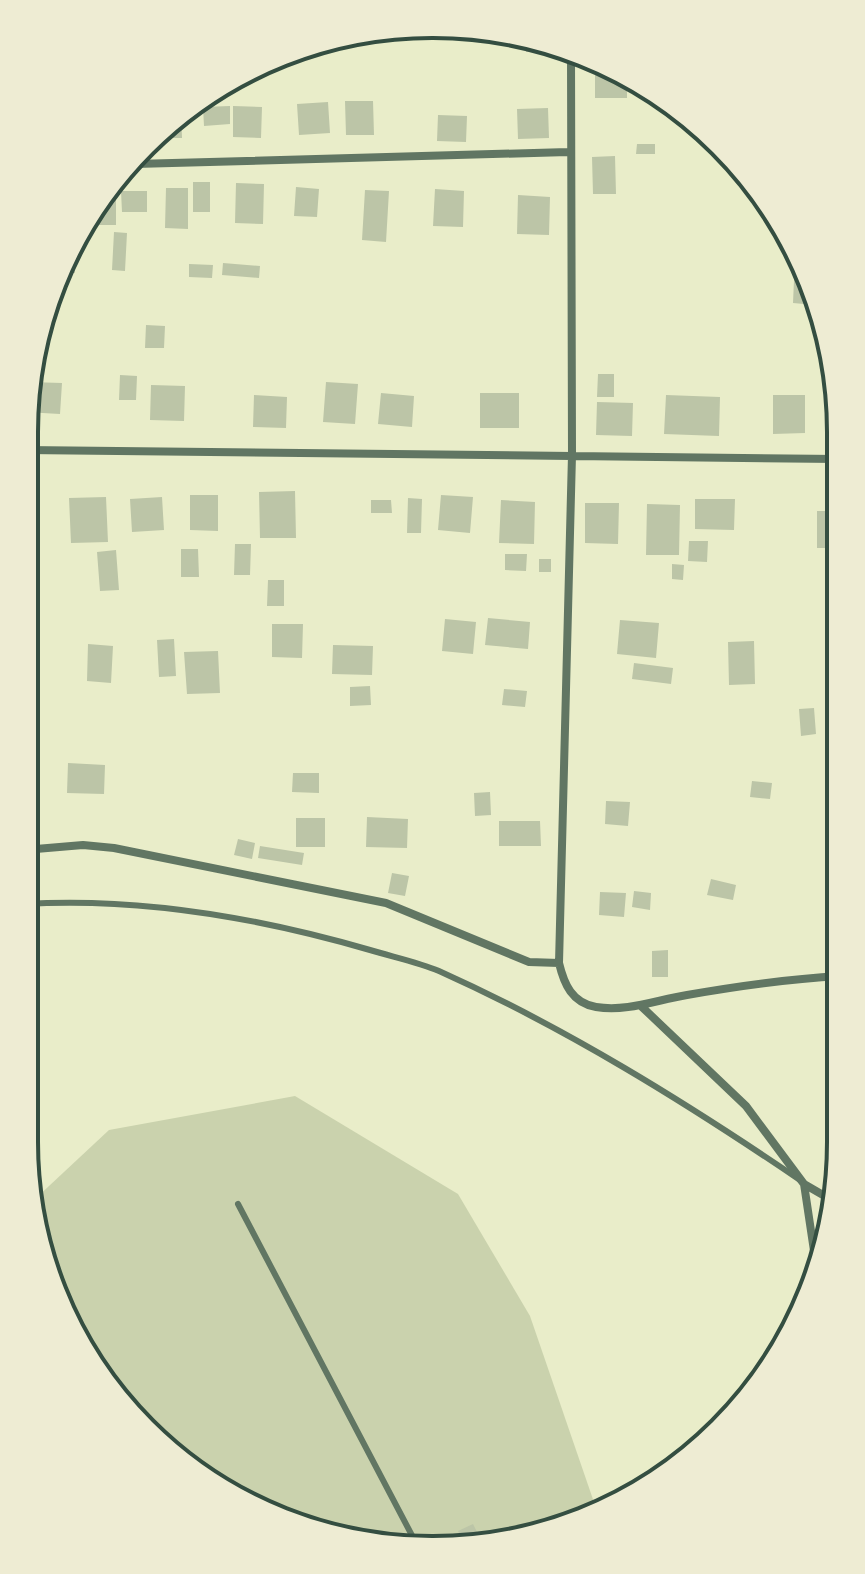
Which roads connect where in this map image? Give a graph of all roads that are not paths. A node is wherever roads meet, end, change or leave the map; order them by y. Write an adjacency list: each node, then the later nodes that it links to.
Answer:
1 (571, 63): 2 (street)
2 (568, 152): 3 (street); 5 (street)
3 (144, 164)
4 (38, 450): 5 (street)
5 (572, 455): 6 (street); 9 (street)
6 (827, 459)
7 (38, 849): 9 (street)
8 (38, 903): 12 (lane)
9 (559, 963): 11 (street)
10 (827, 977): 11 (street)
11 (641, 1006): 12 (street)
12 (804, 1184): 13 (street); 15 (street)
13 (824, 1195)
14 (238, 1204): 16 (lane)
15 (813, 1246)
16 (412, 1535)

